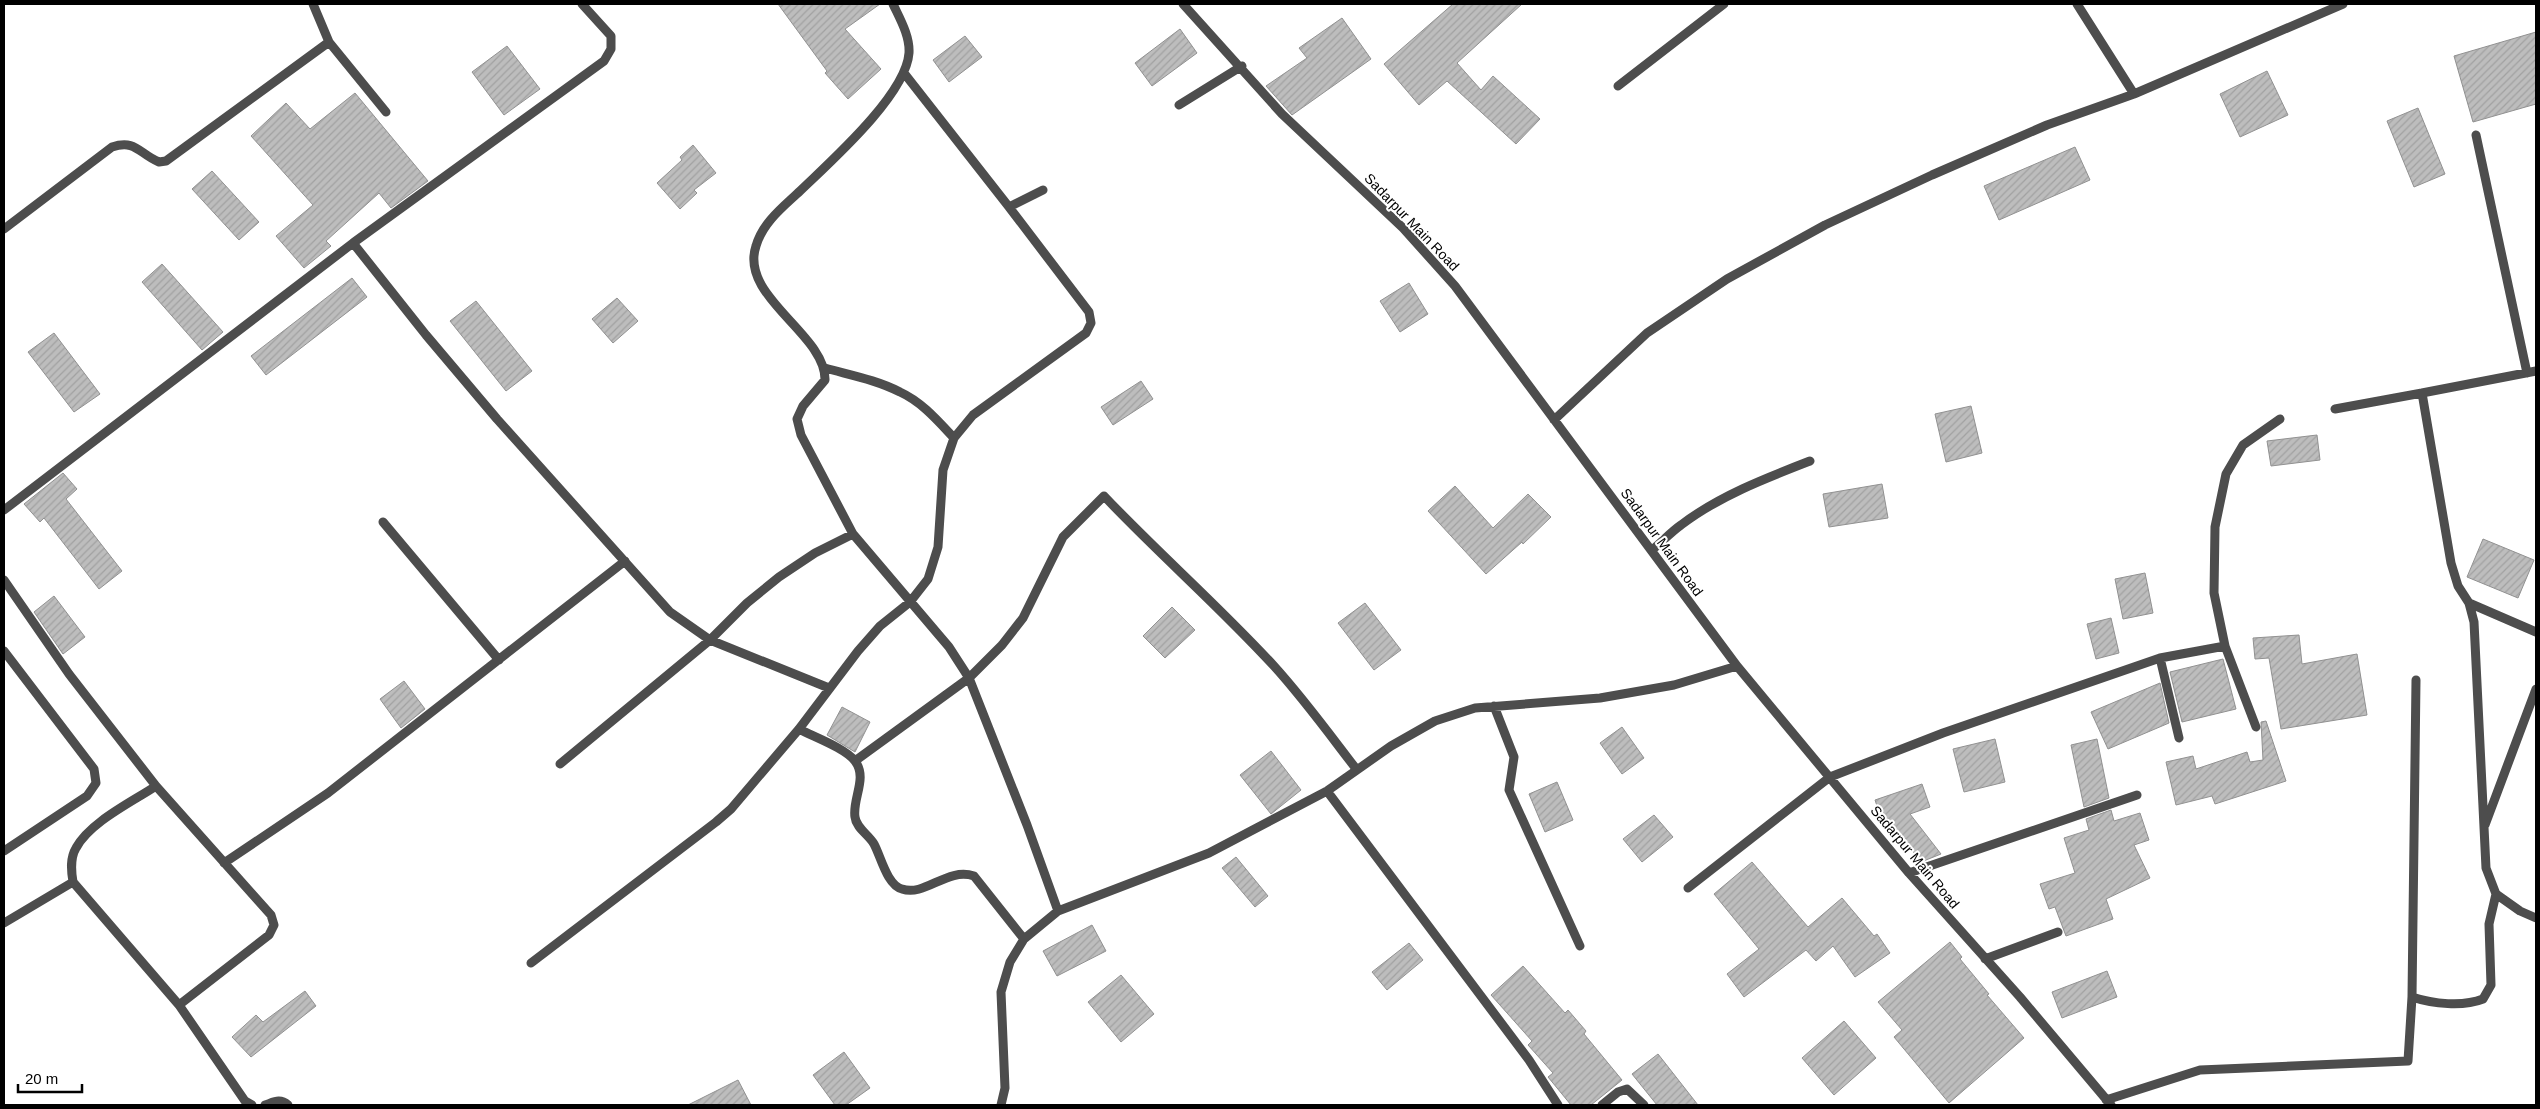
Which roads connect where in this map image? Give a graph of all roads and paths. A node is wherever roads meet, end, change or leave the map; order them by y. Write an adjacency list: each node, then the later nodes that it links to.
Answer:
1 (314, 4): 8 (street)
2 (582, 4): 19 (street)
3 (893, 4): 10 (street)
4 (1183, 4): 9 (street, Sadarpur Main Road)
5 (1724, 4): 11 (street)
6 (2077, 4): 12 (street)
7 (2342, 4): 12 (street)
8 (329, 42): 14 (street); 18 (street)
9 (1242, 66): 13 (street); 26 (street, Sadarpur Main Road)
10 (904, 74): 17 (street); 20 (street)
11 (1618, 86)
12 (2134, 94): 26 (street)
13 (1179, 105)
14 (386, 112)
15 (2476, 135): 22 (street)
16 (1043, 190): 17 (street)
17 (1009, 208): 27 (street)
18 (4, 229)
19 (354, 244): 29 (street); 33 (street)
20 (825, 368): 27 (street); 31 (street)
21 (2536, 371): 22 (street)
22 (2526, 373): 23 (street)
23 (2422, 393): 24 (street); 36 (street)
24 (2335, 409)
25 (2280, 419): 39 (street)
26 (1554, 420): 32 (street, Sadarpur Main Road)
27 (954, 438): 35 (street)
28 (1810, 461): 32 (street)
29 (4, 510)
30 (383, 522): 42 (street)
31 (853, 534): 35 (street); 38 (street)
32 (1652, 550): 43 (street, Sadarpur Main Road)
33 (625, 562): 38 (street); 42 (street)
34 (4, 580): 56 (street)
35 (910, 602): 44 (street); 46 (street)
36 (2469, 604): 37 (street); 59 (street)
37 (2536, 632)
38 (710, 640): 46 (street); 53 (street)
39 (2225, 646): 41 (street); 49 (street)
40 (4, 652): 60 (street)
41 (2160, 658): 51 (street); 55 (street)
42 (499, 660): 61 (street)
43 (1736, 666): 48 (street); 55 (street, Sadarpur Main Road)
44 (969, 678): 52 (street); 54 (street); 66 (street)
45 (2416, 680): 74 (street)
46 (829, 688): 50 (street)
47 (2536, 689): 59 (street)
48 (1494, 706): 54 (street); 71 (street)
49 (2256, 727)
50 (799, 729): 52 (street); 73 (street)
51 (2179, 738)
52 (855, 761): 70 (street)
53 (560, 764)
54 (1357, 770): 57 (street)
55 (1830, 778): 62 (street, Sadarpur Main Road); 64 (street)
56 (156, 786): 61 (street); 63 (street)
57 (1327, 791): 66 (street); 81 (street)
58 (2137, 795): 62 (street)
59 (2484, 830): 65 (street)
60 (4, 851)
61 (224, 863): 75 (street)
62 (1909, 874): 72 (street, Sadarpur Main Road)
63 (73, 882): 68 (street); 75 (street)
64 (1688, 888)
65 (2496, 894): 67 (street); 74 (street)
66 (1058, 911): 70 (street)
67 (2536, 918)
68 (4, 923)
69 (2058, 932): 72 (street)
70 (1024, 939): 80 (street)
71 (1580, 946)
72 (1985, 959): 76 (street, Sadarpur Main Road)
73 (531, 963)
74 (2412, 997): 76 (street)
75 (178, 1005): 77 (street)
76 (2109, 1102)
77 (252, 1105)
78 (264, 1105): 79 (street)
79 (288, 1105)
80 (1001, 1105)
81 (1558, 1105)
82 (1602, 1105): 83 (street)
83 (1644, 1105)

